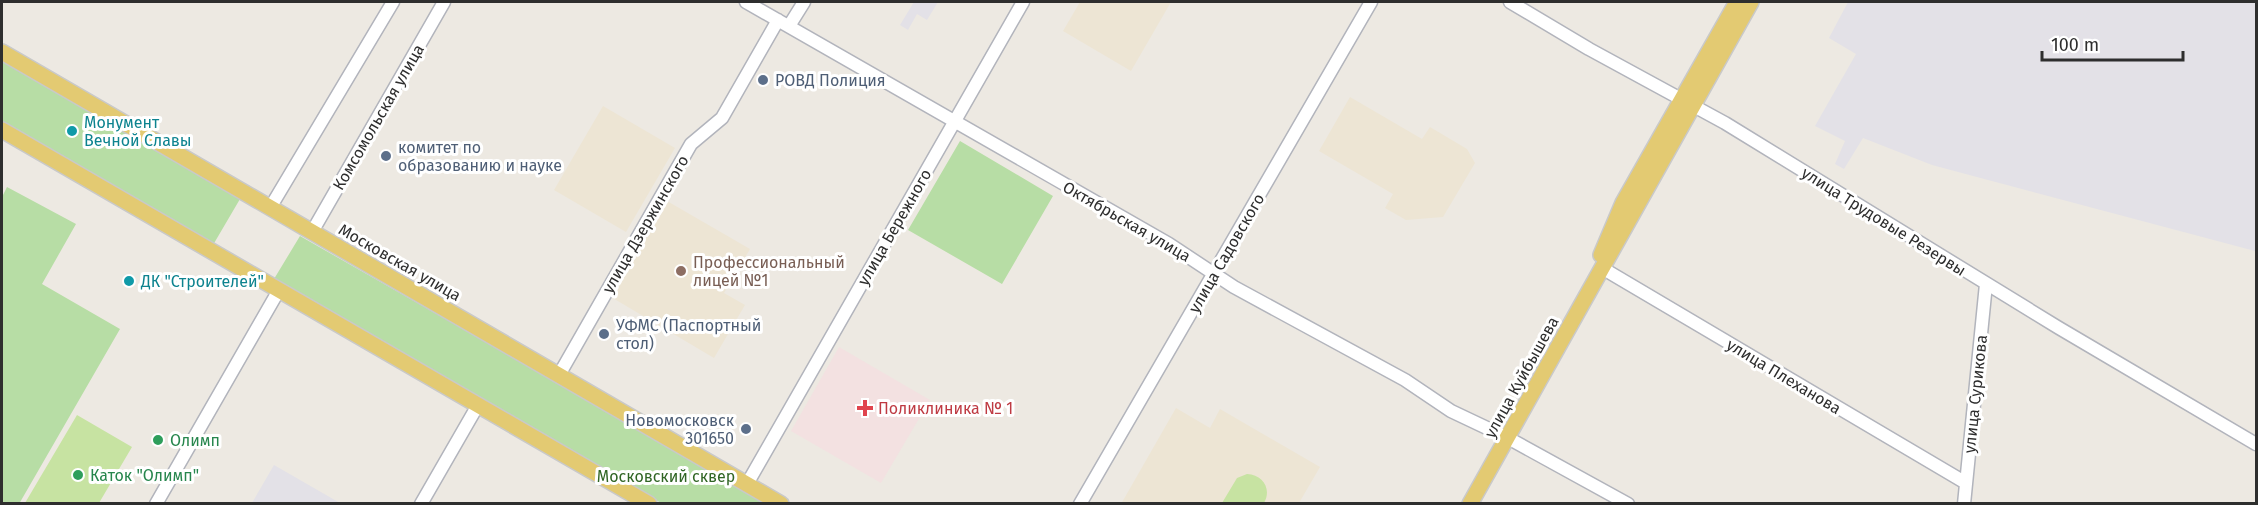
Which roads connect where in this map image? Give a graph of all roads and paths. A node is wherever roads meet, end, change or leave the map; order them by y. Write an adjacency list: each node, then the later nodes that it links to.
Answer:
1 (393, 2): 15 (street)
2 (444, 2): 16 (street, Комсомольская улица)
3 (746, 2): 10 (street, Октябрьская улица)
4 (804, 2): 10 (street, улица Дзержинского)
5 (1023, 2): 13 (street, улица Бережного)
6 (1371, 2): 18 (street, улица Садовского)
7 (1509, 2): 12 (street, улица Трудовые Резервы)
8 (1737, 2): 12 (main road)
9 (1751, 2): 12 (main road)
10 (784, 23): 13 (street, Октябрьская улица); 22 (street, улица Дзержинского)
11 (2, 52): 15 (main road, Московская улица)
12 (1688, 102): 17 (main road, улица Куйбышева); 19 (street, улица Трудовые Резервы); 21 (main road)
13 (954, 121): 18 (street, Октябрьская улица); 27 (street, улица Бережного)
14 (2, 130): 20 (main road)
15 (270, 208): 16 (main road, Московская улица)
16 (312, 232): 22 (main road, Московская улица)
17 (1602, 268): 21 (main road, улица Куйбышева); 26 (street, улица Плеханова)
18 (1215, 273): 24 (street, Октябрьская улица); 32 (street, улица Садовского)
19 (1986, 284): 25 (street, улица Трудовые Резервы); 26 (street, улица Сурикова)
20 (279, 290): 23 (main road); 28 (street)
21 (1580, 309): 24 (main road, улица Куйбышева)
22 (558, 375): 27 (main road, Московская улица)
23 (478, 405): 29 (street); 30 (main road)
24 (1508, 438): 33 (main road, улица Куйбышева); 34 (street, Октябрьская улица)
25 (2256, 444)
26 (1966, 483): 35 (street, улица Сурикова)
27 (747, 484): 31 (main road, Московская улица)
28 (156, 504)
29 (421, 504)
30 (649, 504)
31 (781, 504)
32 (1080, 504)
33 (1470, 504)
34 (1628, 504)
35 (1964, 504)

